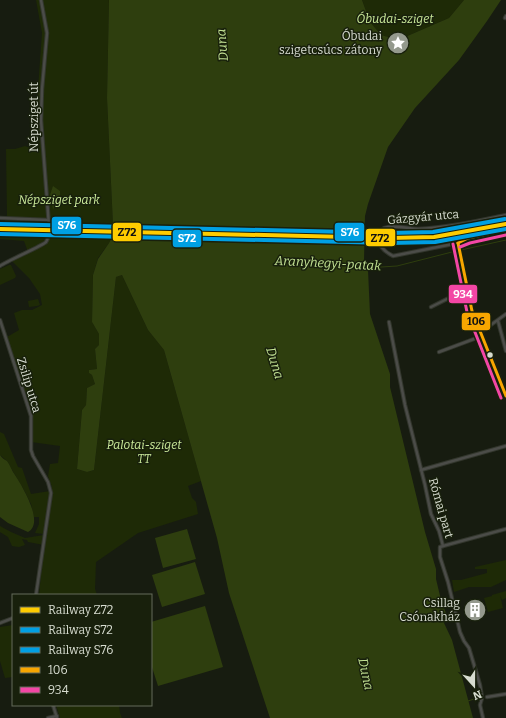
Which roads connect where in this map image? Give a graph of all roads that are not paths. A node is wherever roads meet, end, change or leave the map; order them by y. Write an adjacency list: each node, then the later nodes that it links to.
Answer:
1 (41, 0): 4 (street, Népsziget út)
2 (506, 215): 6 (street, Gázgyár utca)
3 (0, 218): 4 (street)
4 (48, 220): 7 (street, Népsziget út)
5 (506, 230): 6 (street)
6 (458, 244): 8 (street)
7 (0, 266)
8 (467, 289): 9 (street); 14 (street)
9 (431, 307)
10 (506, 314): 12 (street)
11 (0, 320): 22 (street, Zsilip utca)
12 (498, 321): 14 (street); 15 (street)
13 (389, 322): 19 (street, Római part)
14 (481, 334): 16 (street); 17 (street)
15 (506, 349)
16 (438, 352)
17 (506, 396)
18 (506, 446): 19 (street)
19 (421, 470): 21 (street, Római part)
20 (506, 529): 21 (street)
21 (443, 546): 30 (street, Római part)
22 (36, 594)
23 (12, 618): 24 (street)
24 (0, 623)
25 (506, 694): 26 (street)
26 (487, 697)
27 (53, 706): 28 (street)
28 (57, 717): 29 (street)
29 (48, 718)
30 (483, 718)

